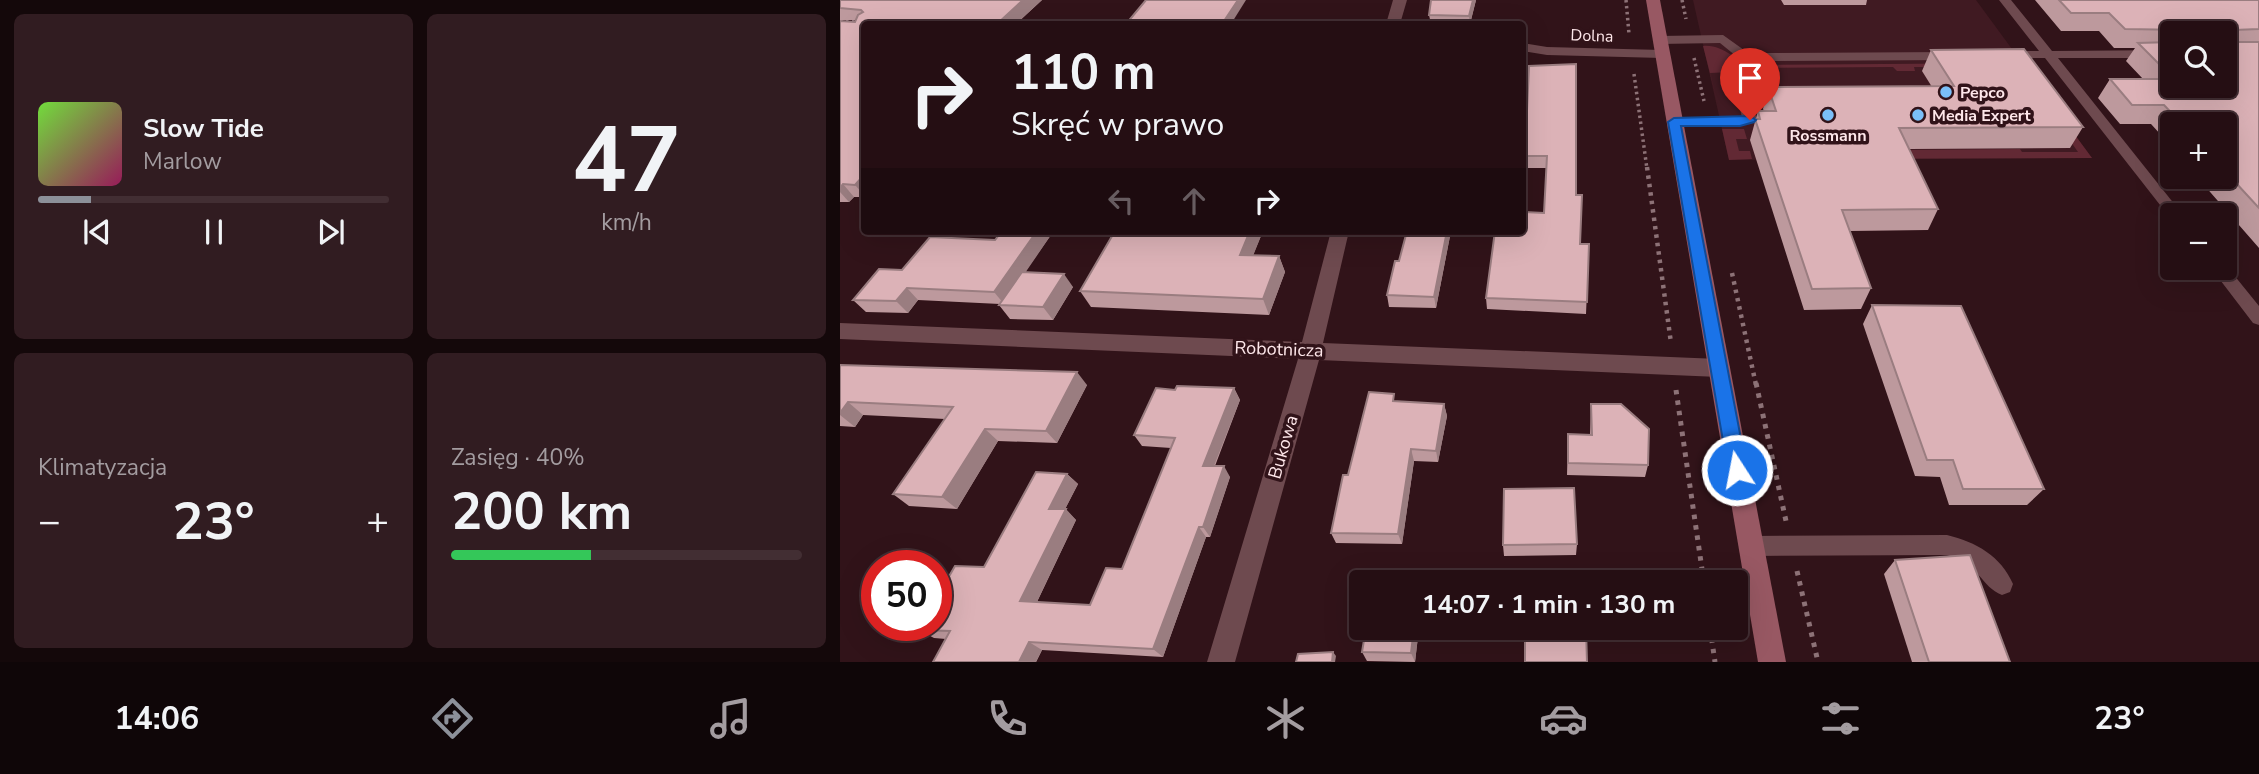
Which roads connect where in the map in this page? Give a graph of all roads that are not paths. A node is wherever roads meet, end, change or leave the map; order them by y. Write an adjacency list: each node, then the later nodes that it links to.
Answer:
1 (1400, 0): 4 (street)
2 (1653, 0): 6 (main road)
3 (2005, 0): 10 (lane)
4 (1394, 21)
5 (1526, 47): 6 (street, Dolna)
6 (1660, 47): 8 (lane); 12 (main road)
7 (2160, 54): 10 (lane)
8 (1969, 55)
9 (1996, 55): 10 (lane)
10 (2048, 55): 13 (lane)
11 (1745, 101): 12 (lane)
12 (1674, 122): 19 (main road)
13 (2166, 203)
14 (1339, 235): 18 (street, Bukowa)
15 (2229, 280): 16 (lane)
16 (2259, 318)
17 (840, 331): 18 (street, Robotnicza)
18 (1311, 350): 19 (street, Robotnicza); 22 (street, Bukowa)
19 (1718, 368): 20 (main road)
20 (1751, 546): 21 (lane); 23 (main road)
21 (2002, 584)
22 (1221, 662)
23 (1772, 662)

